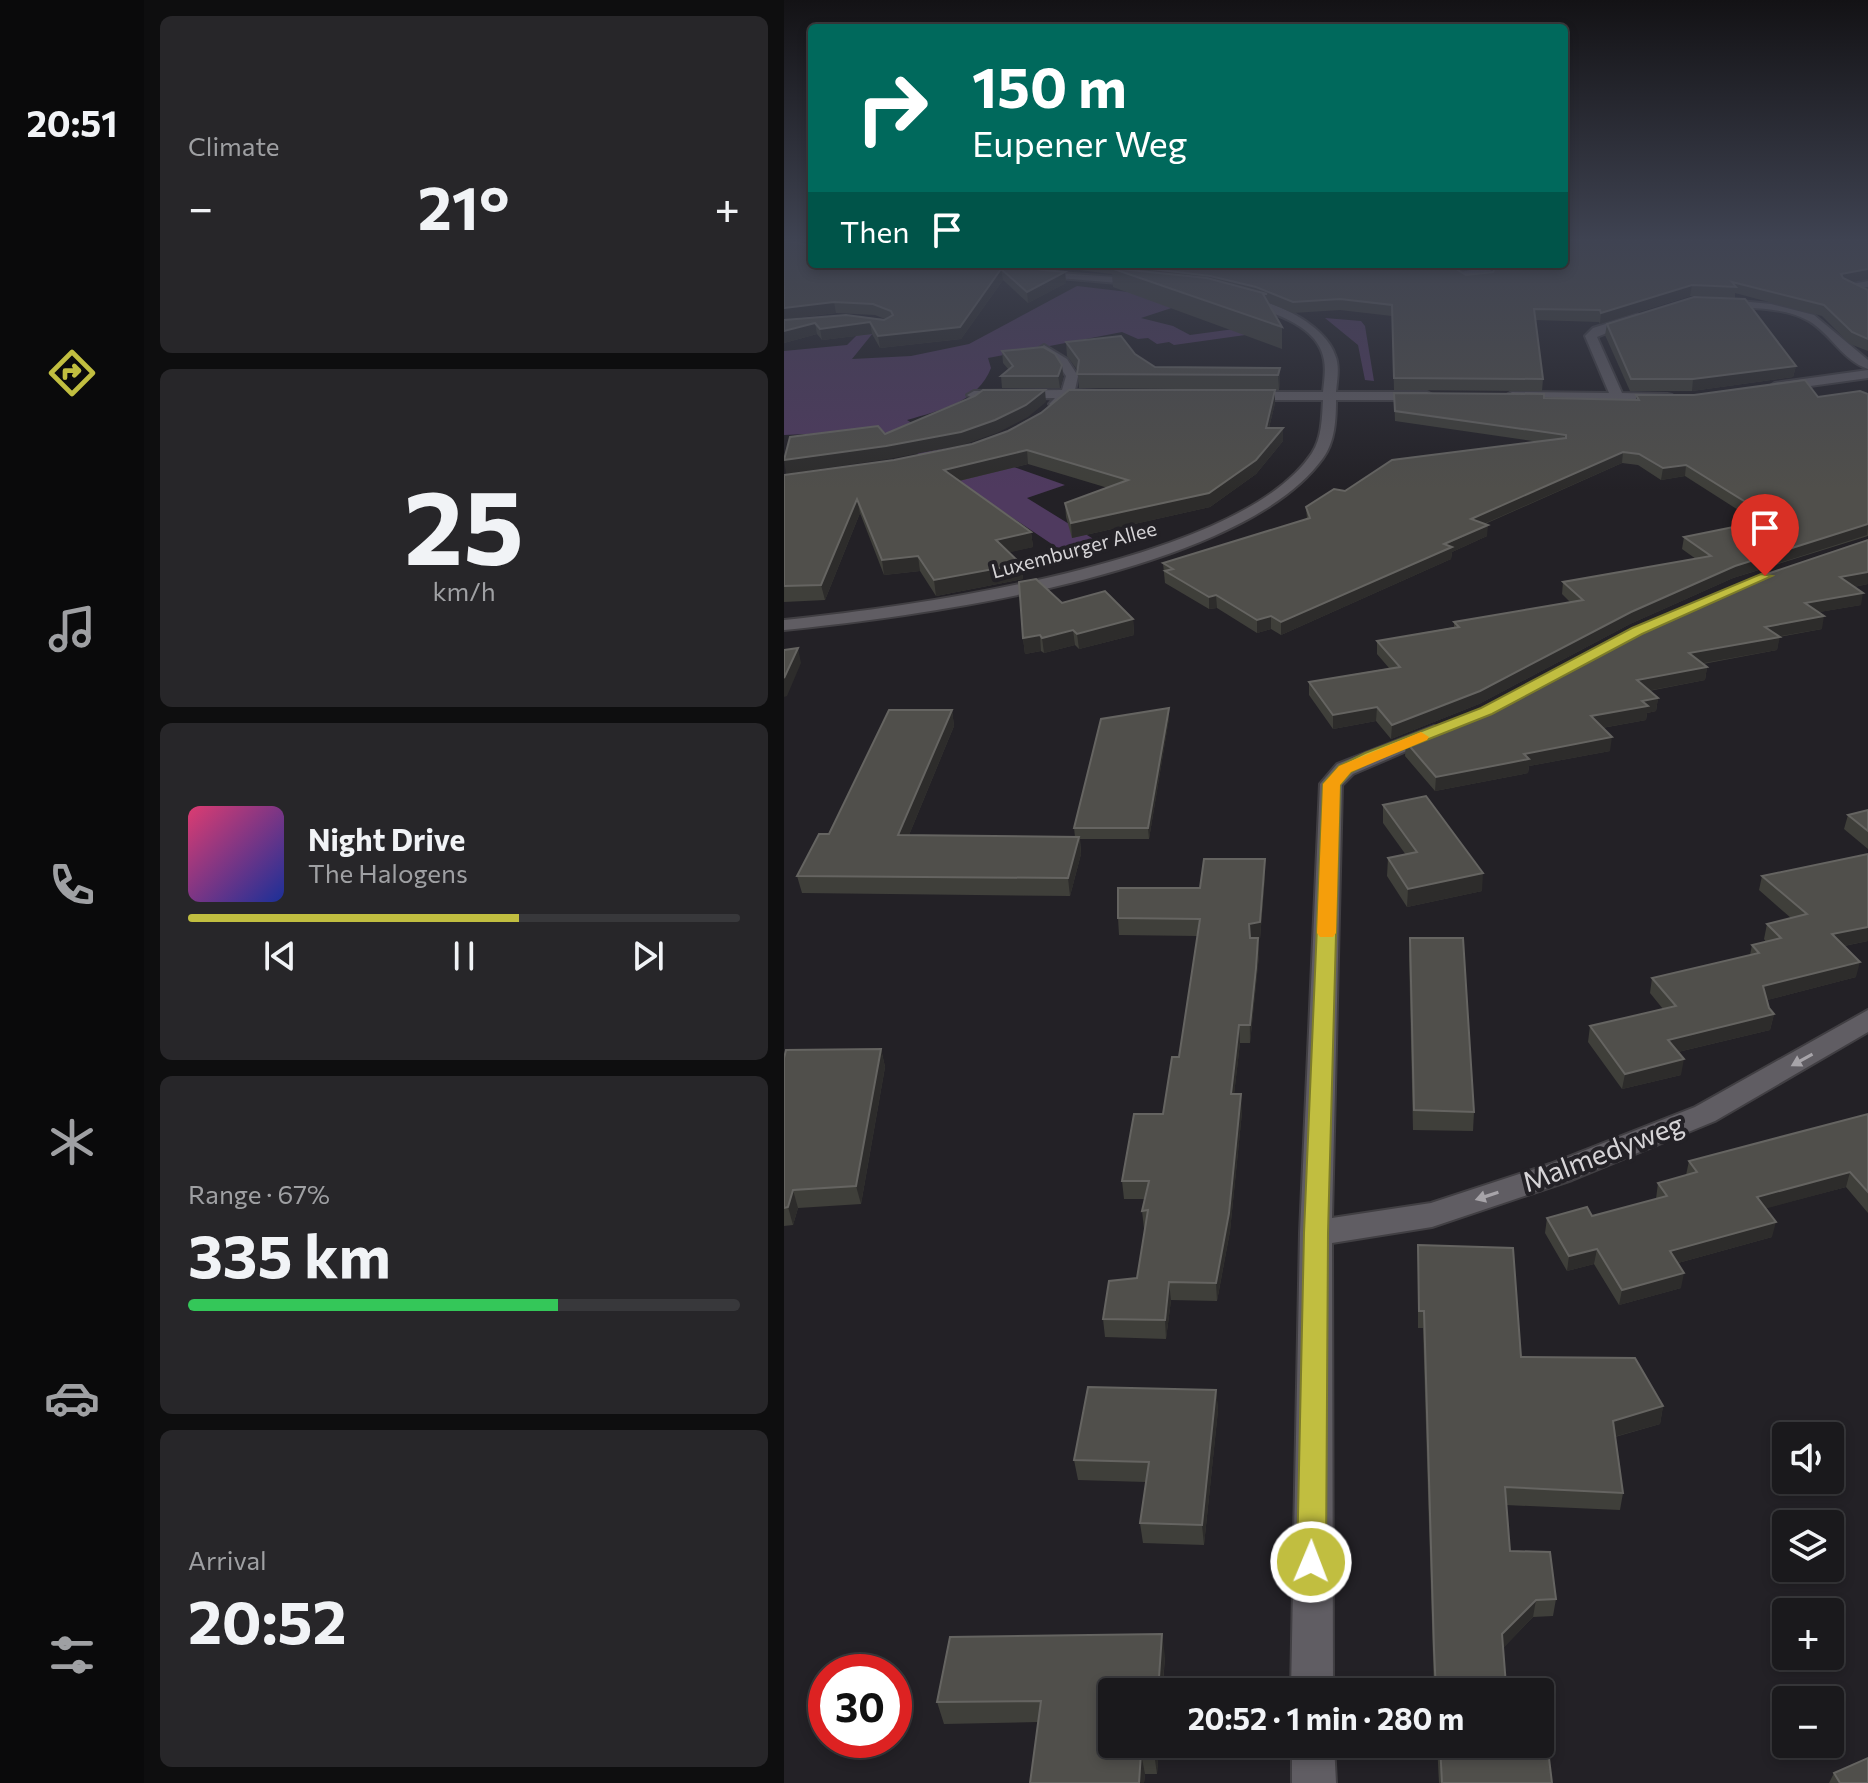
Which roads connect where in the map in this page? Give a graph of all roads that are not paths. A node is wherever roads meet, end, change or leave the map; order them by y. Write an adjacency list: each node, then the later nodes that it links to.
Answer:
1 (1302, 324): 12 (street, Luxemburger Allee)
2 (1615, 324): 15 (street)
3 (1820, 324): 5 (street)
4 (1044, 349): 8 (street)
5 (1868, 365)
6 (1868, 374): 7 (street)
7 (1756, 390)
8 (1067, 394): 9 (street); 10 (street); 17 (street)
9 (1111, 394)
10 (974, 395)
11 (1227, 396): 12 (street)
12 (1330, 396): 13 (street); 18 (street, Luxemburger Allee)
13 (1443, 396)
14 (1497, 396): 15 (street)
15 (1617, 397): 16 (street)
16 (1679, 398)
17 (1046, 413)
18 (784, 625)
19 (1458, 722): 21 (street)
20 (1868, 1019): 21 (street, Malmedyweg, one-way to 21)
21 (1316, 1233): 22 (street)
22 (1312, 1678)
23 (1313, 1758): 24 (street)
24 (1314, 1783)

